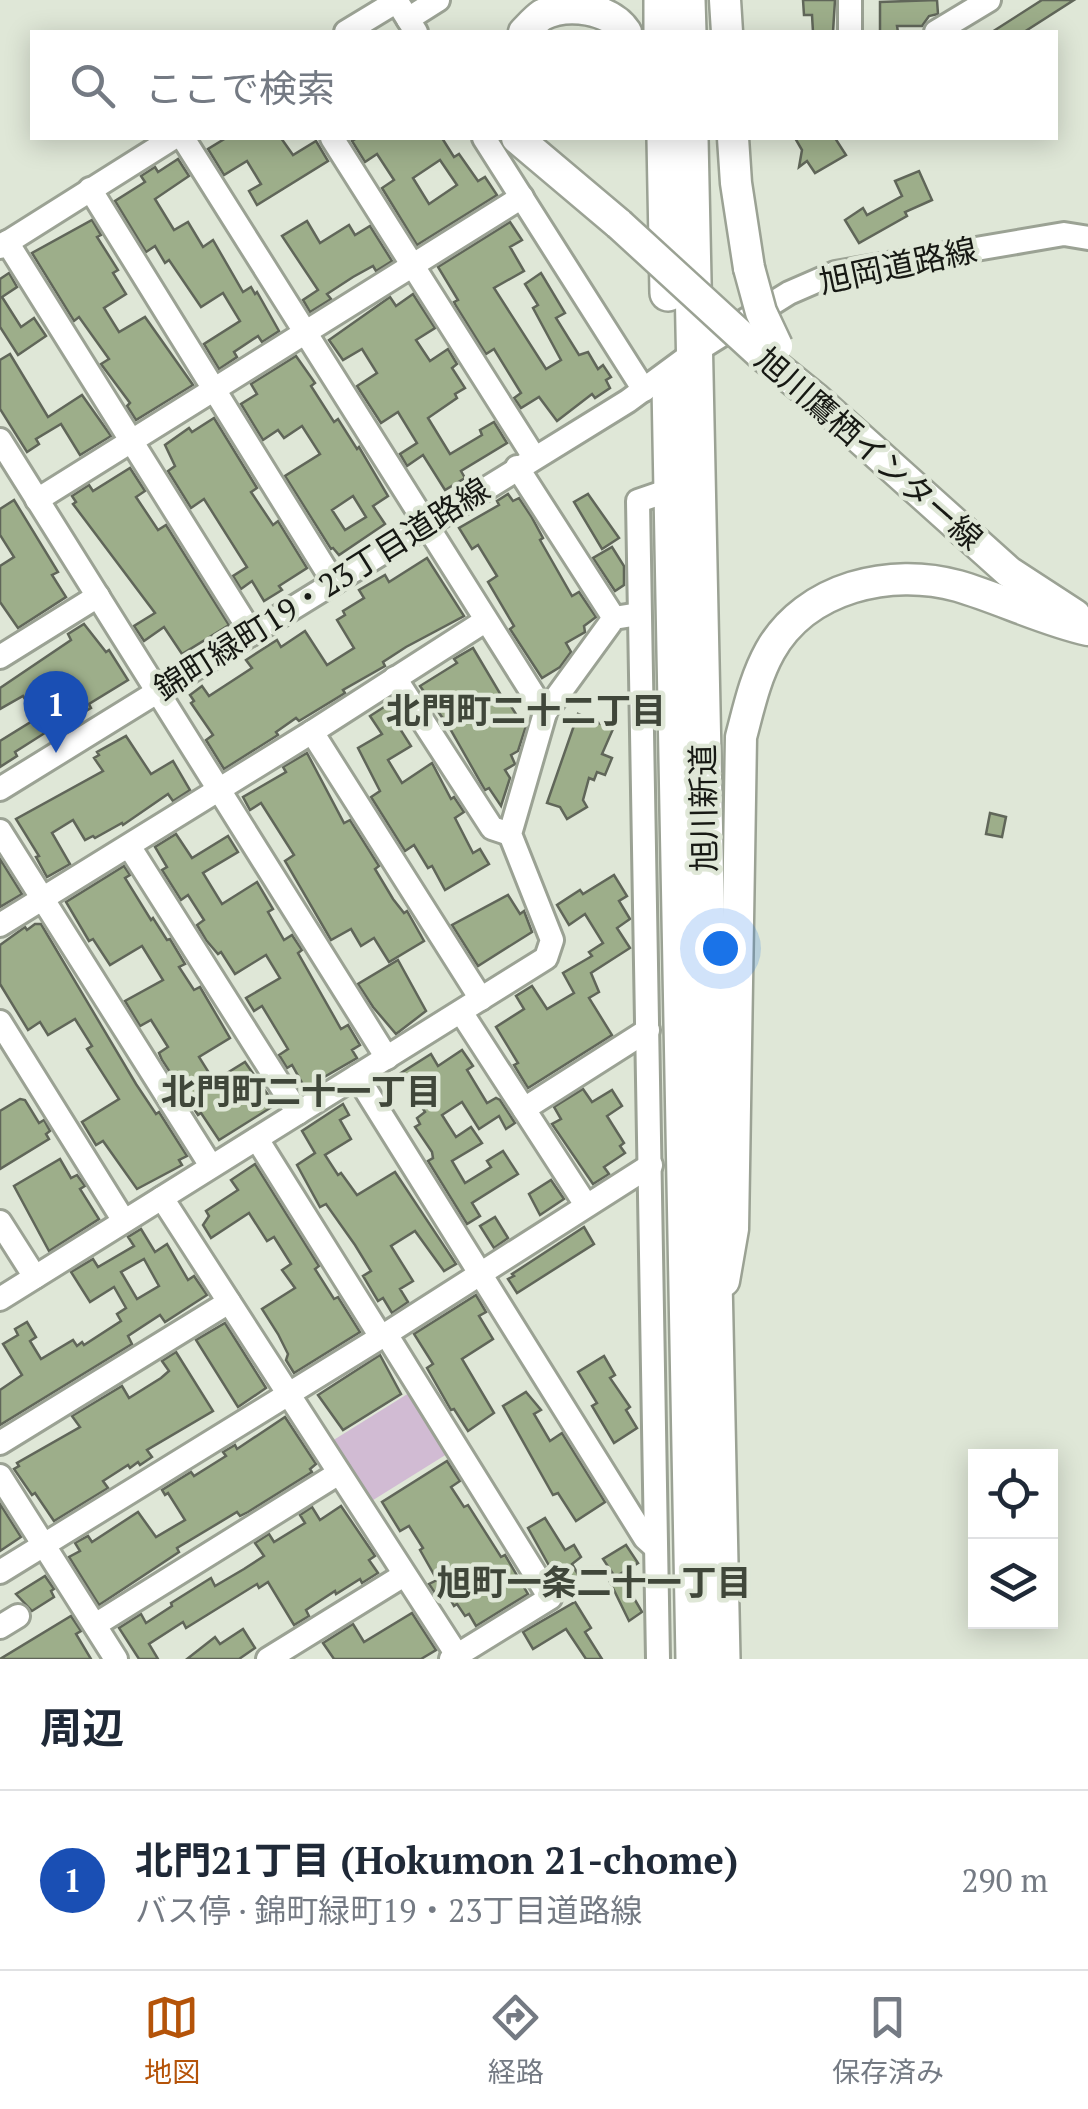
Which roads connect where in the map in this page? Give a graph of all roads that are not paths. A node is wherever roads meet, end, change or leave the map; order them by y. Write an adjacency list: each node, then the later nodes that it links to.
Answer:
1 (438, 0): 8 (street)
2 (530, 0): 11 (main road)
3 (662, 0): 14 (highway)
4 (688, 0): 15 (highway)
5 (725, 0): 16 (main road)
6 (850, 0): 17 (street)
7 (990, 0): 9 (street)
8 (404, 13): 10 (street)
9 (946, 18)
10 (352, 30)
11 (506, 30)
12 (526, 30): 13 (main road)
13 (625, 30)
14 (662, 30)
15 (688, 30)
16 (727, 30)
17 (850, 30)
18 (170, 140): 29 (street)
19 (184, 140): 35 (street)
20 (333, 140): 33 (street)
21 (485, 140): 30 (street)
22 (520, 140): 28 (main road, 旭川鷹栖インター線)
23 (532, 140): 28 (main road, 旭川鷹栖インター線)
24 (651, 140): 34 (main road)
25 (665, 140): 34 (highway, 旭川新道)
26 (690, 140): 37 (highway, 旭川新道)
27 (733, 140): 36 (main road, bridge)
28 (555, 168): 36 (main road, 旭川鷹栖インター線, bridge)
29 (90, 189): 32 (street); 38 (street)
30 (522, 197): 33 (street); 37 (street)
31 (1088, 238): 37 (street, 旭岡道路線)
32 (4, 245): 40 (street)
33 (414, 266): 35 (street); 41 (street)
34 (668, 318): 37 (highway, 旭川新道)
35 (306, 333): 38 (street); 44 (street)
36 (770, 351): 49 (main road, 旭川鷹栖インター線)
37 (669, 370): 41 (street, 錦町緑町19・23丁目道路線); 42 (highway, 旭川新道); 84 (highway, 旭川新道)
38 (214, 390): 40 (street); 45 (street)
39 (0, 440): 43 (street)
40 (132, 441): 43 (street); 52 (street)
41 (526, 462): 44 (street, 錦町緑町19・23丁目道路線); 48 (street)
42 (670, 490): 47 (street); 99 (highway, 旭川新道)
43 (38, 500): 46 (street)
44 (426, 524): 45 (street, 錦町緑町19・23丁目道路線); 50 (street)
45 (334, 583): 52 (street, 錦町緑町19・23丁目道路線)
46 (98, 596): 53 (street); 55 (street)
47 (639, 614): 48 (street); 68 (street)
48 (614, 618): 56 (street)
49 (1088, 620)
50 (485, 621): 54 (street); 56 (street)
51 (1088, 630): 84 (main road)
52 (252, 634): 55 (street, 錦町緑町19・23丁目道路線)
53 (4, 646)
54 (395, 678): 57 (street); 61 (street)
55 (160, 691): 58 (street, 錦町緑町19・23丁目道路線); 59 (street)
56 (545, 713): 61 (street)
57 (312, 732): 59 (street); 65 (street)
58 (0, 789)
59 (219, 789): 62 (street); 69 (street)
60 (0, 831): 63 (street)
61 (510, 834): 65 (street)
62 (129, 846): 63 (street); 72 (street)
63 (43, 898): 64 (street); 75 (street)
64 (0, 925)
65 (481, 998): 66 (street)
66 (461, 1012): 69 (street); 71 (street)
67 (0, 1022): 79 (street)
68 (648, 1030): 71 (street); 74 (street)
69 (387, 1058): 70 (street)
70 (357, 1076): 72 (street); 80 (street)
71 (524, 1108): 77 (street)
72 (298, 1113): 73 (street)
73 (257, 1139): 75 (street); 85 (street)
74 (651, 1164): 77 (street); 91 (street)
75 (211, 1166): 76 (street)
76 (162, 1198): 79 (street); 83 (street)
77 (586, 1205): 80 (street)
78 (0, 1222): 81 (street)
79 (124, 1222): 81 (street)
80 (481, 1274): 85 (street); 91 (street)
81 (35, 1277): 82 (street)
82 (0, 1299)
83 (229, 1302): 86 (street); 87 (street)
84 (716, 1322): 100 (highway, 旭川新道)
85 (383, 1336): 86 (street); 95 (street)
86 (289, 1394): 88 (street); 90 (street)
87 (0, 1442)
88 (339, 1473): 93 (street); 94 (street)
89 (0, 1476): 90 (street)
90 (43, 1545): 92 (street); 94 (street)
91 (656, 1548): 98 (street)
92 (0, 1572)
93 (404, 1575): 95 (street); 97 (street)
94 (95, 1625): 96 (street)
95 (454, 1657)
96 (116, 1659)
97 (268, 1659)
98 (658, 1659)
99 (694, 1659)
100 (722, 1659)

